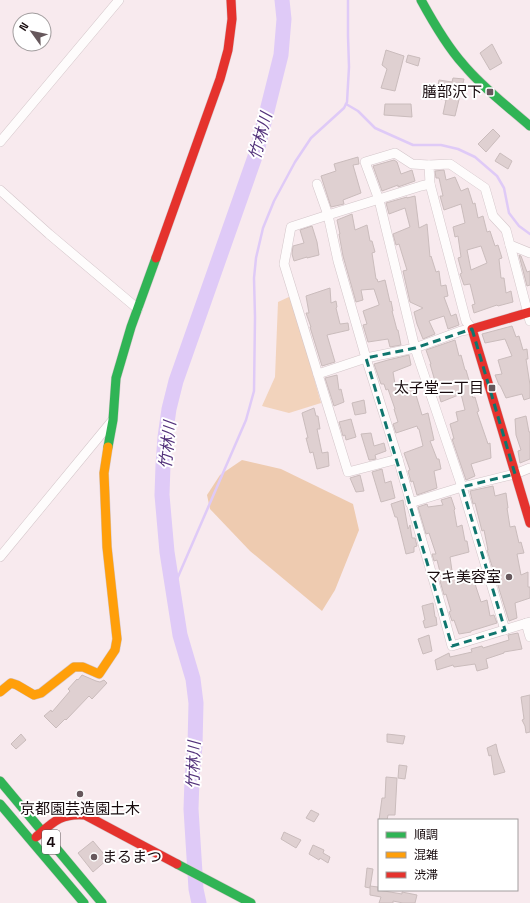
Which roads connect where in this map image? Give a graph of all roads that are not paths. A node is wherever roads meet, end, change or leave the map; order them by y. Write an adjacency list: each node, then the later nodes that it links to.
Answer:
1 (119, 0): 5 (street)
2 (231, 0): 14 (main road)
3 (421, 0): 4 (main road)
4 (530, 126)
5 (0, 142)
6 (429, 165): 8 (street); 10 (street); 12 (street)
7 (317, 184): 11 (street)
8 (430, 184): 10 (street); 16 (street)
9 (0, 190): 14 (street)
10 (379, 200): 11 (street); 17 (street)
11 (328, 215): 18 (street); 19 (street)
12 (510, 245): 13 (street); 15 (street)
13 (530, 253)
14 (138, 309): 20 (main road)
15 (529, 315): 16 (main road)
16 (472, 329): 17 (street); 23 (main road)
17 (415, 348): 18 (street); 24 (street)
18 (366, 358): 19 (street); 21 (street)
19 (318, 374): 21 (street)
20 (113, 420): 27 (street); 31 (main road)
21 (398, 459): 25 (street)
22 (530, 468): 23 (street)
23 (515, 474): 24 (street); 26 (main road)
24 (462, 487): 25 (street); 29 (street)
25 (410, 503): 29 (street)
26 (530, 523)
27 (0, 557)
28 (528, 623): 29 (street); 30 (street)
29 (505, 630)
30 (530, 636)
31 (0, 692)
32 (0, 781): 34 (main road, 4)
33 (0, 804): 35 (main road, 4)
34 (43, 831): 35 (main road); 37 (main road, 4); 38 (main road)
35 (32, 840): 36 (main road, 4)
36 (84, 903)
37 (102, 903)
38 (251, 903)

